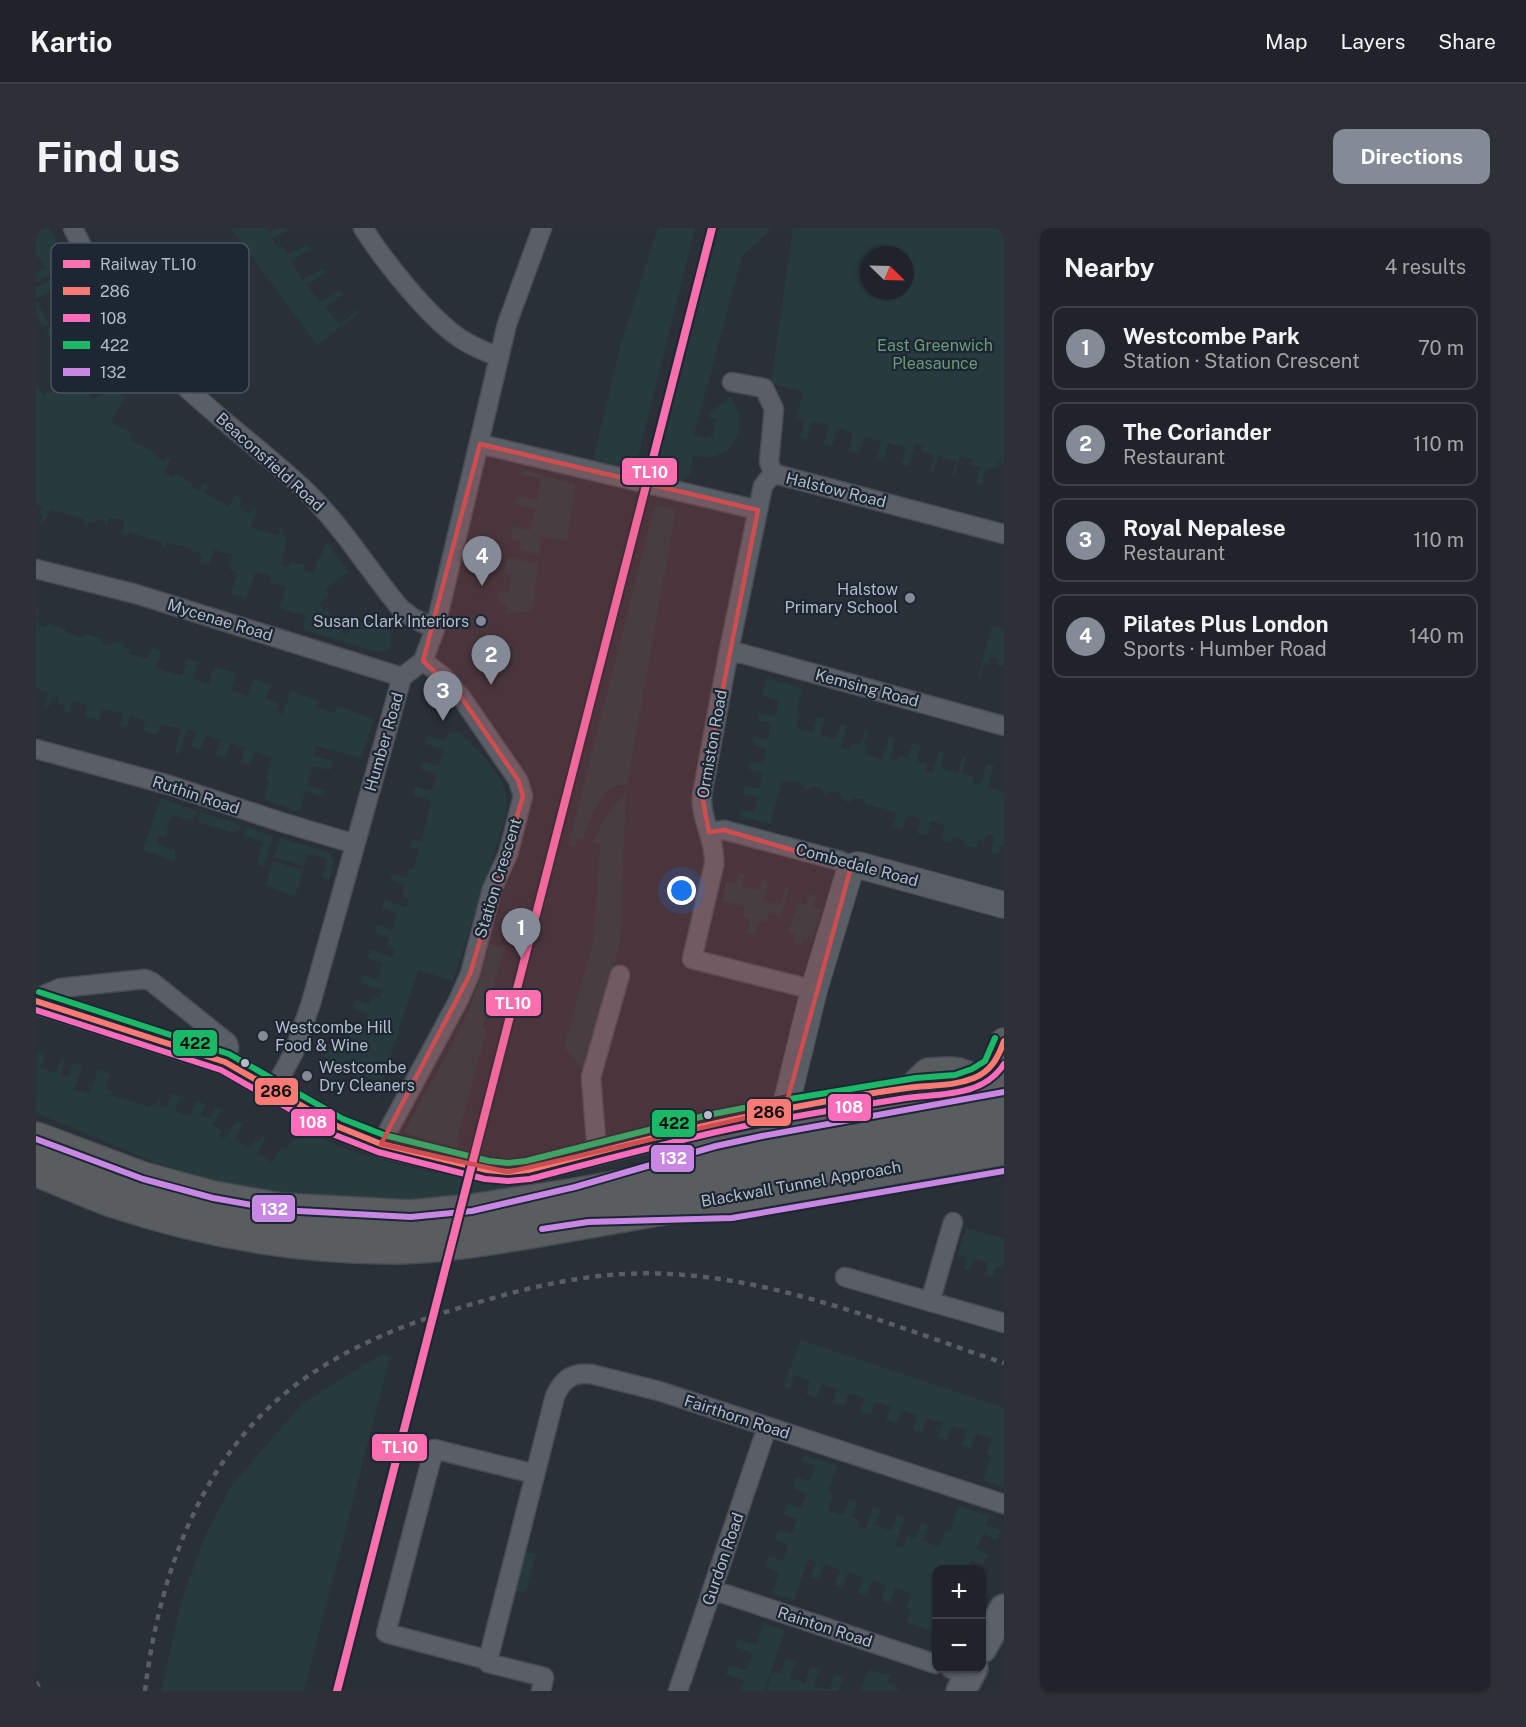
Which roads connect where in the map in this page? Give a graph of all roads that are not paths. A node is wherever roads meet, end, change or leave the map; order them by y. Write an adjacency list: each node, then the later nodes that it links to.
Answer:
1 (73, 228): 4 (street, Beaconsfield Road)
2 (363, 228): 5 (street)
3 (542, 228): 5 (street)
4 (81, 243)
5 (499, 357): 8 (street)
6 (732, 382): 9 (street)
7 (194, 393): 13 (street, Beaconsfield Road)
8 (480, 444): 10 (street); 13 (street)
9 (774, 475): 10 (street, Halstow Road); 11 (street, Halstow Road)
10 (758, 510): 14 (street, Ormiston Road)
11 (1004, 534)
12 (36, 569): 16 (street, Mycenae Road)
13 (435, 628): 15 (street)
14 (729, 650): 17 (street, Kemsing Road); 19 (street, Ormiston Road)
15 (423, 661): 16 (street, Humber Road); 35 (street, Station Crescent)
16 (402, 677): 20 (street, Humber Road)
17 (1004, 726)
18 (36, 749): 20 (street, Ruthin Road)
19 (709, 832): 21 (street, Combedale Road); 24 (street, Ormiston Road)
20 (355, 844): 30 (street, Humber Road)
21 (851, 867): 22 (street, Combedale Road); 24 (street)
22 (1004, 905)
23 (620, 975): 37 (street)
24 (814, 990): 32 (street)
25 (38, 1002): 27 (street); 27 (street)
26 (1004, 1041): 28 (street)
27 (225, 1062): 30 (street)
28 (969, 1079): 29 (highway); 31 (highway)
29 (917, 1087): 32 (street)
30 (274, 1089): 35 (street)
31 (1004, 1091): 40 (highway)
32 (785, 1108): 37 (street)
33 (1004, 1119): 40 (highway, Blackwall Tunnel Approach)
34 (36, 1139): 40 (highway, Blackwall Tunnel Approach)
35 (381, 1144): 37 (street)
36 (1004, 1148): 41 (highway, Blackwall Tunnel Approach)
37 (597, 1152)
38 (36, 1169): 41 (highway, Blackwall Tunnel Approach)
39 (1004, 1171): 41 (highway)
40 (472, 1211)
41 (588, 1222)
42 (953, 1222): 44 (street)
43 (844, 1276): 44 (street)
44 (930, 1302): 45 (street)
45 (1004, 1323)
46 (767, 1427): 47 (street, Fairthorn Road); 48 (street, Fairthorn Road); 49 (street, Gurdon Road)
47 (535, 1474): 52 (street, Fairthorn Road); 52 (street)
48 (1004, 1504)
49 (712, 1590): 53 (street, Rainton Road); 55 (street, Gurdon Road)
50 (1004, 1609): 51 (main road)
51 (986, 1640)
52 (488, 1660): 54 (street)
53 (932, 1663)
54 (541, 1691)
55 (678, 1691)

